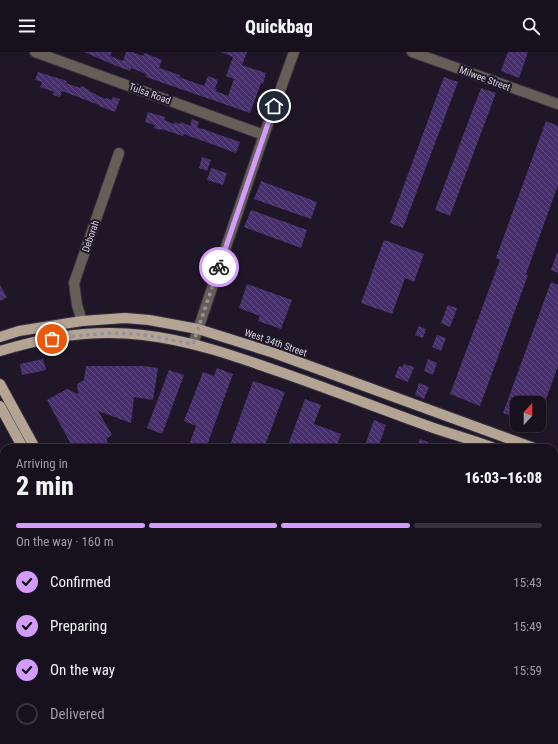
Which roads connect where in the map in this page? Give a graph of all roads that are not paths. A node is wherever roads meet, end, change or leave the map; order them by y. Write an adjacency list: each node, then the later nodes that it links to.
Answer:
1 (35, 52): 5 (street, Tulsa Road)
2 (294, 52): 5 (street)
3 (412, 52): 4 (street, Milwee Street)
4 (558, 104)
5 (264, 135): 8 (street)
6 (119, 153): 7 (street, Deborah)
7 (82, 321): 8 (main road, West 34th Street); 9 (main road, West 34th Street)
8 (198, 329): 10 (street); 12 (main road, West 34th Street)
9 (0, 336)
10 (193, 344): 11 (main road); 13 (main road)
11 (0, 351)
12 (317, 369): 13 (main road); 16 (main road, West 34th Street)
13 (311, 383): 19 (main road)
14 (0, 384): 18 (main road)
15 (0, 406): 17 (main road)
16 (501, 436): 20 (main road); 21 (main road, West 34th Street)
17 (22, 444)
18 (33, 444)
19 (484, 444)
20 (498, 444)
21 (523, 444)

